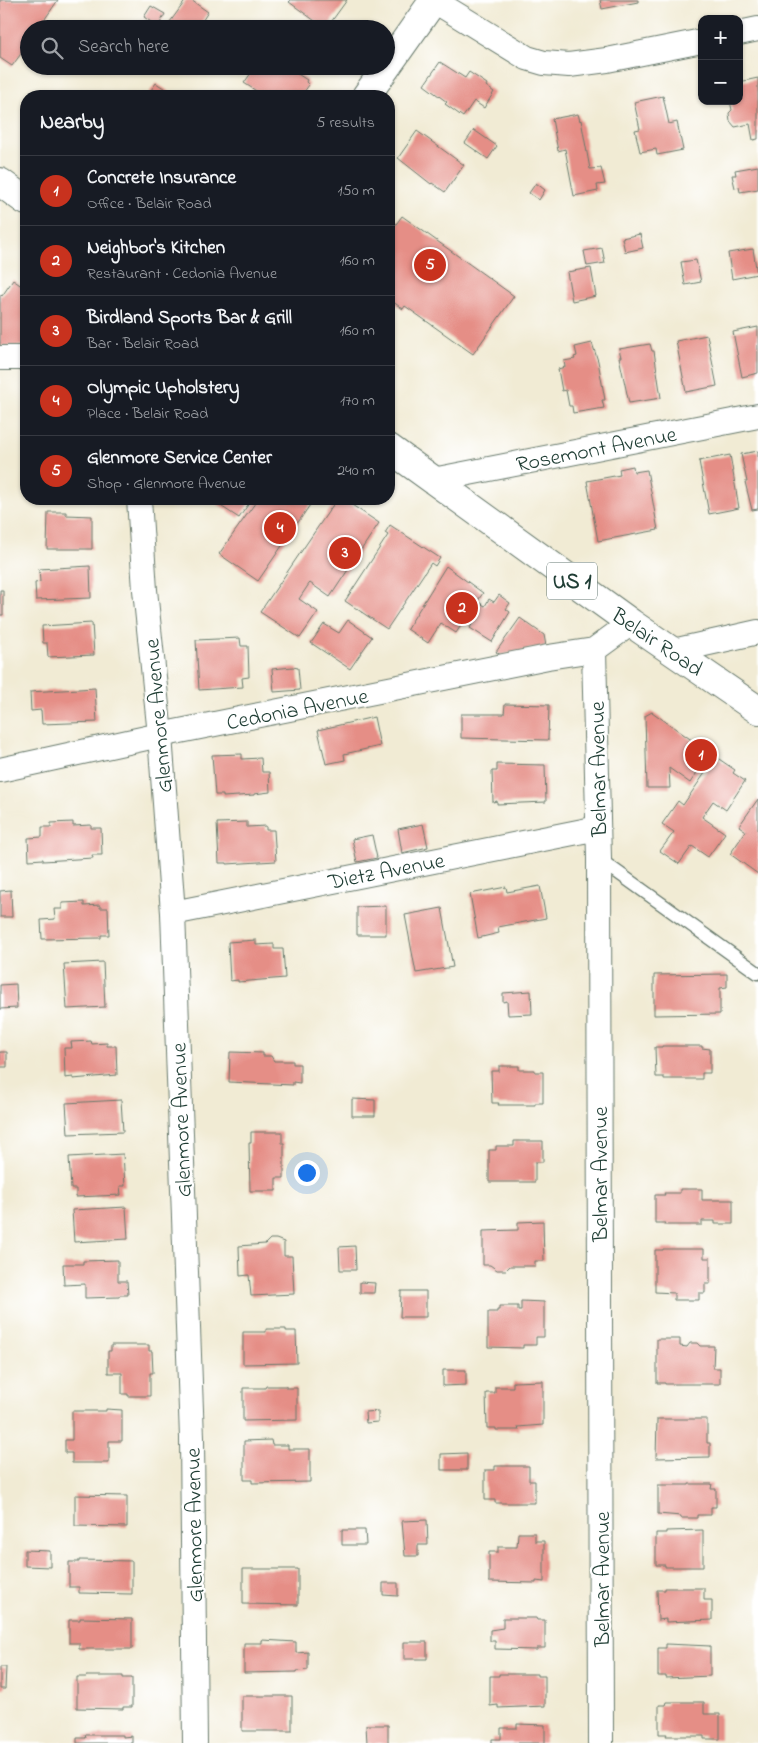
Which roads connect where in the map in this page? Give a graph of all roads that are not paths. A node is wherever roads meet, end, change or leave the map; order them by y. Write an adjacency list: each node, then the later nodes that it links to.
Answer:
1 (433, 0): 4 (street); 5 (main road)
2 (758, 29): 3 (street)
3 (743, 32)
4 (698, 42)
5 (395, 54)
6 (381, 75): 7 (main road)
7 (370, 90)
8 (0, 182): 9 (main road)
9 (20, 197)
10 (0, 358): 11 (street)
11 (20, 358)
12 (758, 416): 14 (street, Rosemont Avenue)
13 (395, 452): 14 (main road, Belair Road / US 1)
14 (434, 480): 16 (main road, Belair Road / US 1)
15 (139, 505): 21 (street, Glenmore Avenue)
16 (630, 623): 18 (street); 19 (main road, Belair Road / US 1)
17 (758, 632): 19 (street)
18 (594, 650): 21 (street, Cedonia Avenue); 23 (street, Belmar Avenue)
19 (673, 650): 20 (main road, Belair Road / US 1)
20 (758, 710)
21 (160, 735): 22 (street, Cedonia Avenue); 25 (street, Glenmore Avenue)
22 (0, 770)
23 (598, 828): 24 (street, Belmar Avenue); 25 (street, Dietz Avenue)
24 (598, 859): 26 (lane); 28 (street, Belmar Avenue)
25 (173, 912): 27 (street, Glenmore Avenue)
26 (758, 973)
27 (195, 1743)
28 (601, 1743)

